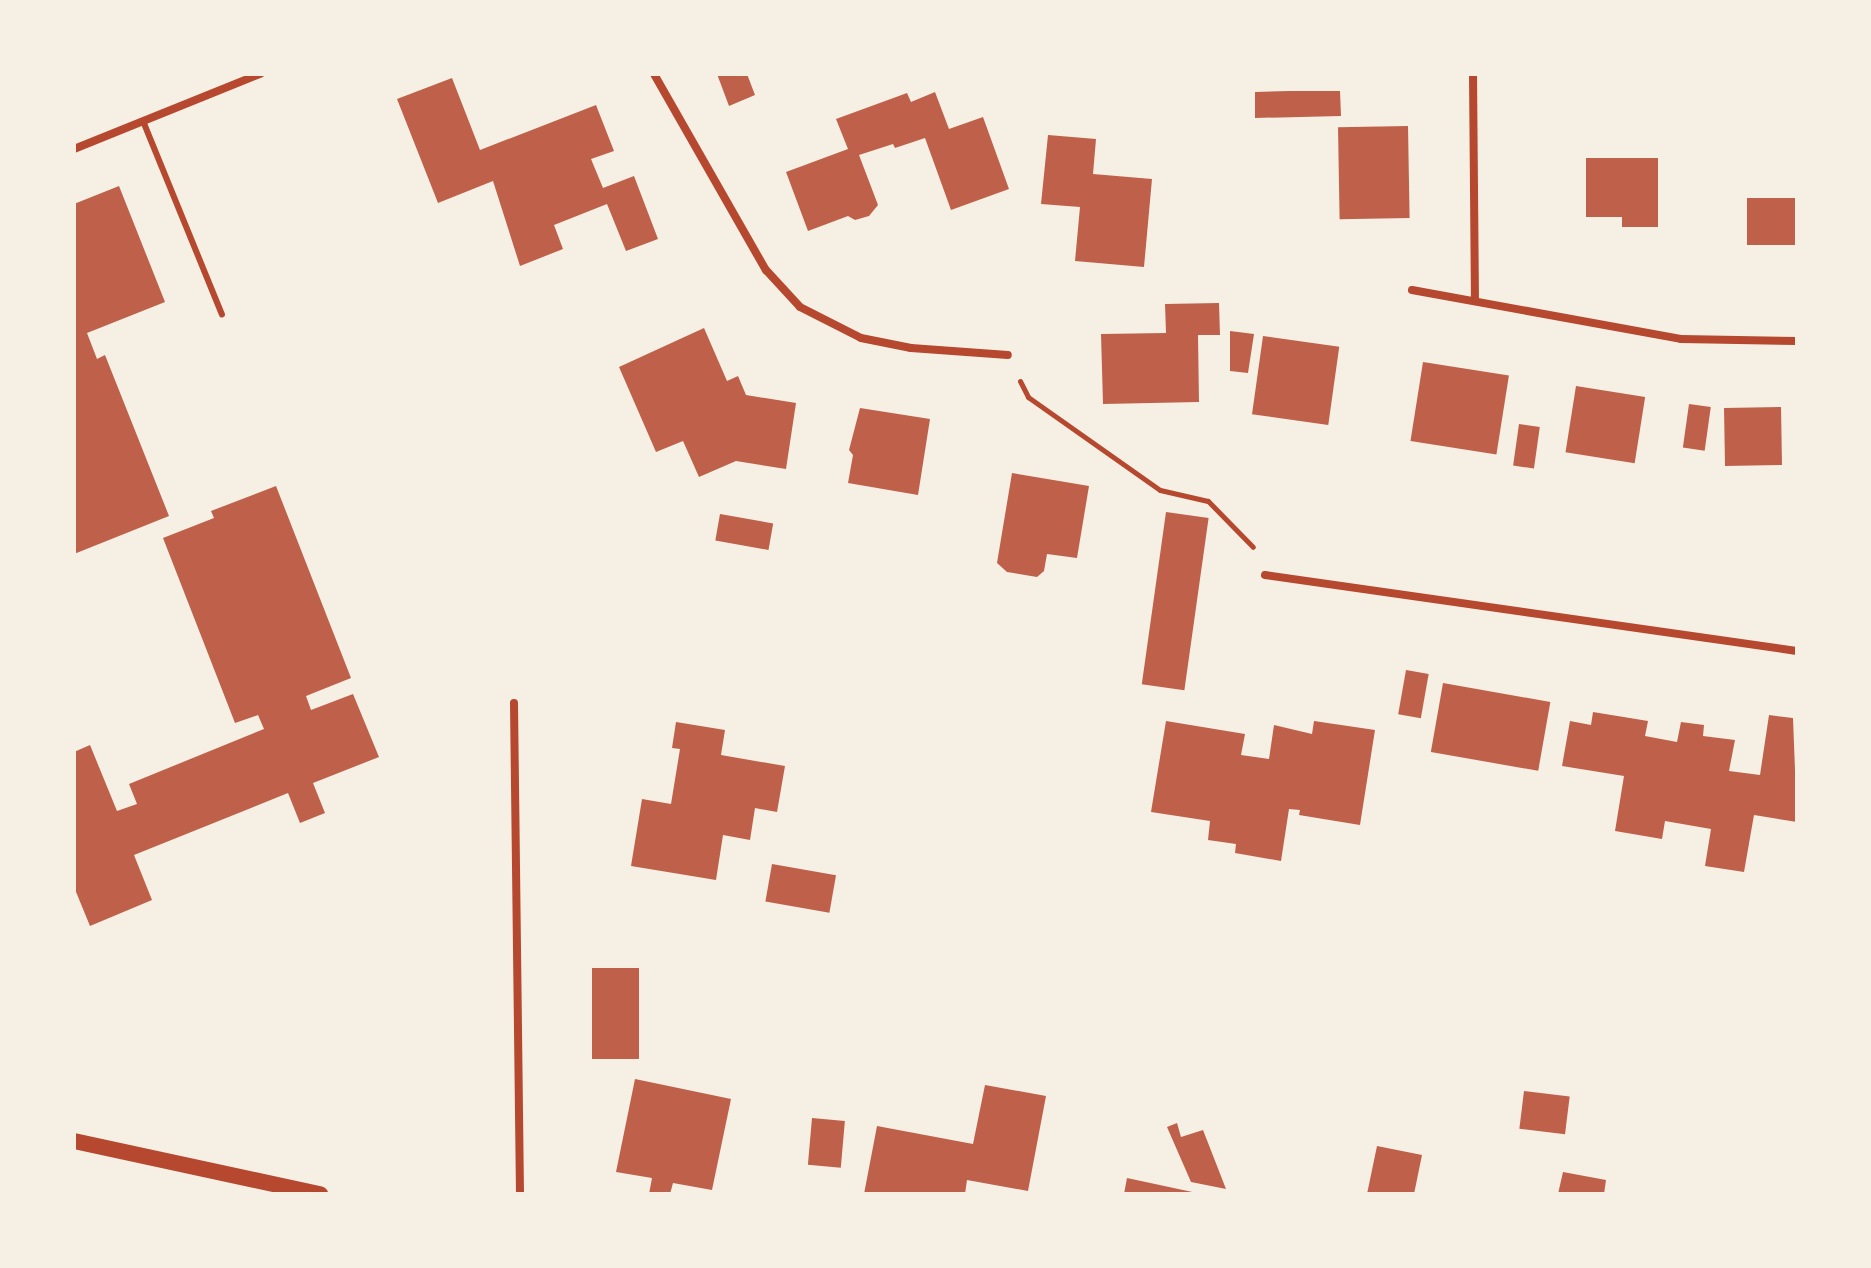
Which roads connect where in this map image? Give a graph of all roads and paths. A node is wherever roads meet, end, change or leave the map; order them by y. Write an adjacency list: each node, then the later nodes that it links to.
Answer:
1 (260, 74): 4 (street)
2 (654, 74): 10 (street)
3 (1473, 74): 7 (street)
4 (143, 121): 5 (street); 8 (lane)
5 (74, 149)
6 (1412, 290): 7 (street)
7 (1475, 300): 9 (street)
8 (222, 315)
9 (1797, 341)
10 (1008, 355): 11 (path)
11 (1265, 575): 12 (street)
12 (1797, 651)
13 (514, 703): 16 (street)
14 (74, 1141): 15 (main road)
15 (320, 1194)
16 (520, 1194)

